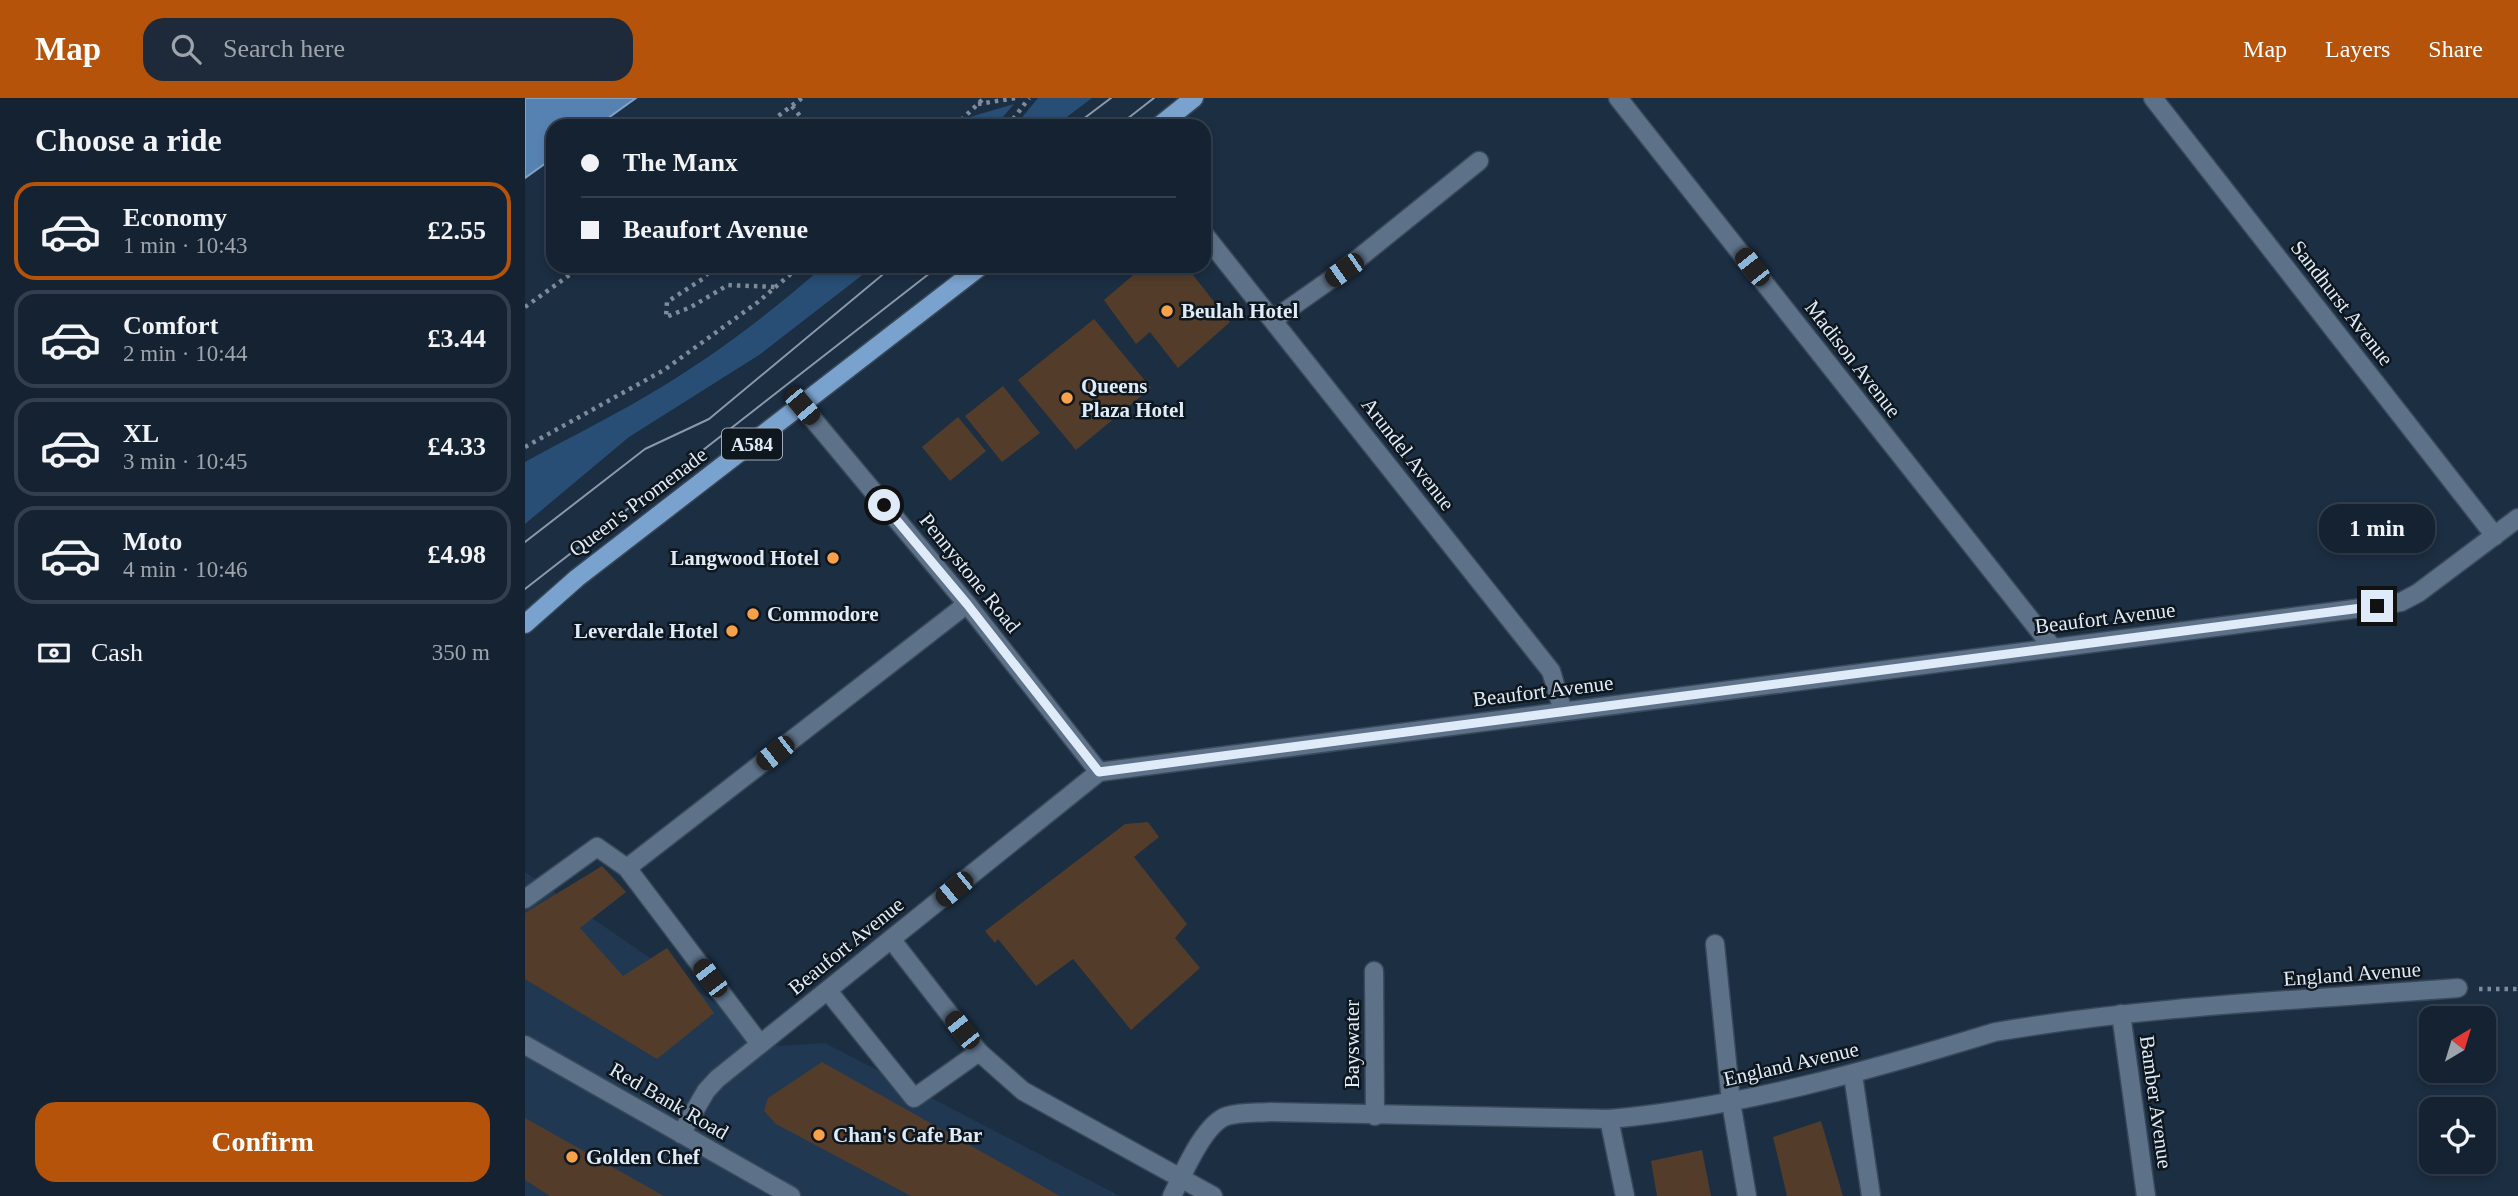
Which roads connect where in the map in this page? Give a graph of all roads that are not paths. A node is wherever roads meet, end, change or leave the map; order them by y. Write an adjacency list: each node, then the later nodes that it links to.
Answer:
1 (1194, 98): 4 (main road)
2 (1618, 98): 13 (street, Madison Avenue)
3 (2153, 98): 10 (street, Sandhurst Avenue)
4 (1168, 119)
5 (1479, 161): 8 (street)
6 (1211, 243): 8 (street, Arundel Avenue)
7 (972, 273): 9 (main road, Queen's Promenade / A584)
8 (1273, 320): 14 (street, Arundel Avenue)
9 (802, 406): 11 (street, Pennystone Road); 12 (main road, Queen's Promenade / A584)
10 (2510, 529): 13 (street, Beaufort Avenue)
11 (967, 604): 15 (street, Pennystone Road); 16 (street)
12 (525, 624)
13 (2053, 648): 14 (street, Beaufort Avenue)
14 (1563, 710): 15 (street, Beaufort Avenue)
15 (1099, 772): 18 (street, Beaufort Avenue)
16 (627, 868): 17 (street); 24 (street)
17 (525, 899)
18 (891, 939): 22 (street, Beaufort Avenue); 26 (street)
19 (1715, 944): 28 (street)
20 (1374, 971): 29 (street, Bayswater)
21 (2458, 988): 23 (street, England Avenue)
22 (828, 991): 24 (street, Beaufort Avenue); 26 (street)
23 (2121, 1014): 27 (street, England Avenue); 39 (street, Bamber Avenue)
24 (760, 1044): 31 (street, Beaufort Avenue)
25 (525, 1045): 31 (street, Red Bank Road)
26 (979, 1052): 32 (street)
27 (1853, 1074): 28 (street, England Avenue); 38 (street)
28 (1731, 1102): 30 (street, England Avenue); 37 (street)
29 (1375, 1116): 30 (street, England Avenue); 32 (street, England Avenue)
30 (1609, 1119): 36 (street)
31 (681, 1134): 33 (street, Red Bank Road)
32 (1181, 1178): 34 (street, England Avenue); 35 (street)
33 (791, 1196)
34 (1173, 1196)
35 (1213, 1196)
36 (1625, 1196)
37 (1747, 1196)
38 (1871, 1196)
39 (2146, 1196)

